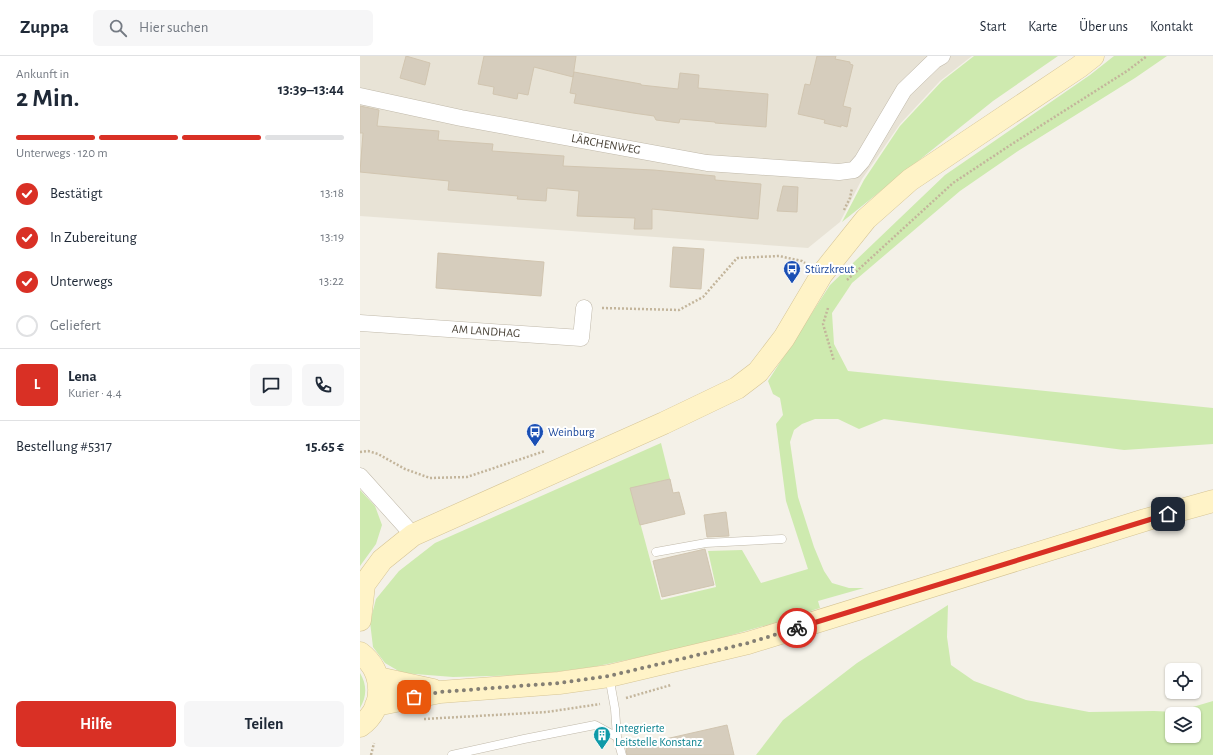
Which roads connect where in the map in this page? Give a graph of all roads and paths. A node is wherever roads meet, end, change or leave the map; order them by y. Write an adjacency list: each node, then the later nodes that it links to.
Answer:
1 (942, 56): 5 (street)
2 (1092, 56): 10 (street)
3 (1147, 56): 11 (path)
4 (360, 96): 5 (street, LÄRCHENWEG)
5 (854, 170): 6 (path)
6 (843, 211)
7 (807, 256): 8 (path)
8 (802, 261): 9 (path); 10 (path); 13 (path)
9 (800, 268)
10 (822, 274): 20 (street)
11 (844, 282)
12 (831, 301): 15 (path)
13 (584, 308): 14 (street, AM LANDHAG)
14 (360, 323)
15 (834, 361)
16 (547, 450): 17 (path)
17 (360, 452)
18 (360, 476): 20 (street)
19 (1213, 501): 26 (street)
20 (413, 535): 23 (street)
21 (782, 539): 22 (lane)
22 (656, 552)
23 (362, 587): 24 (street)
24 (360, 620)
25 (360, 653): 27 (street)
26 (609, 676): 28 (street); 33 (lane)
27 (378, 678): 28 (street); 29 (street)
28 (440, 692): 29 (street)
29 (376, 706): 32 (street)
30 (443, 718): 31 (path)
31 (421, 719)
32 (368, 733): 34 (path)
33 (617, 737): 35 (lane); 36 (lane)
34 (371, 755)
35 (452, 755)
36 (622, 755)

